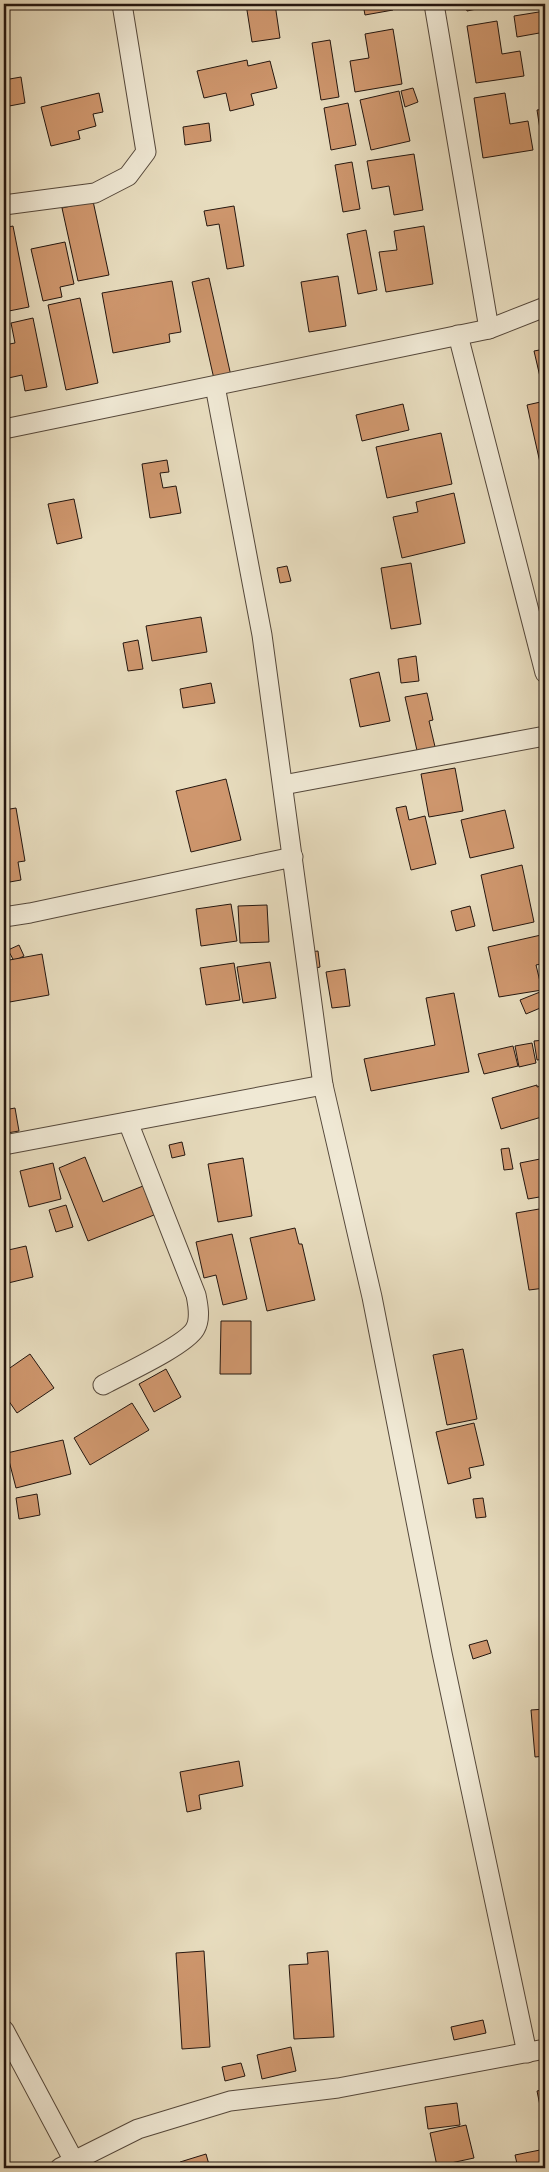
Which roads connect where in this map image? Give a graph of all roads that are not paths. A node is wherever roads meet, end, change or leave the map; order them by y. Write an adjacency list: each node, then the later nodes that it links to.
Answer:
1 (122, 4): 3 (street)
2 (434, 4): 5 (street)
3 (4, 205)
4 (545, 307): 5 (street)
5 (488, 329): 6 (street)
6 (458, 335): 7 (street); 9 (street)
7 (215, 386): 8 (street); 11 (street)
8 (4, 429)
9 (545, 673)
10 (545, 736): 11 (street)
11 (283, 785): 12 (street)
12 (293, 856): 13 (street); 14 (street)
13 (4, 917)
14 (323, 1085): 15 (street); 19 (street)
15 (128, 1122): 16 (street); 17 (street)
16 (4, 1145)
17 (103, 1385)
18 (4, 2030): 20 (street)
19 (536, 2051): 20 (street)
20 (67, 2165)

